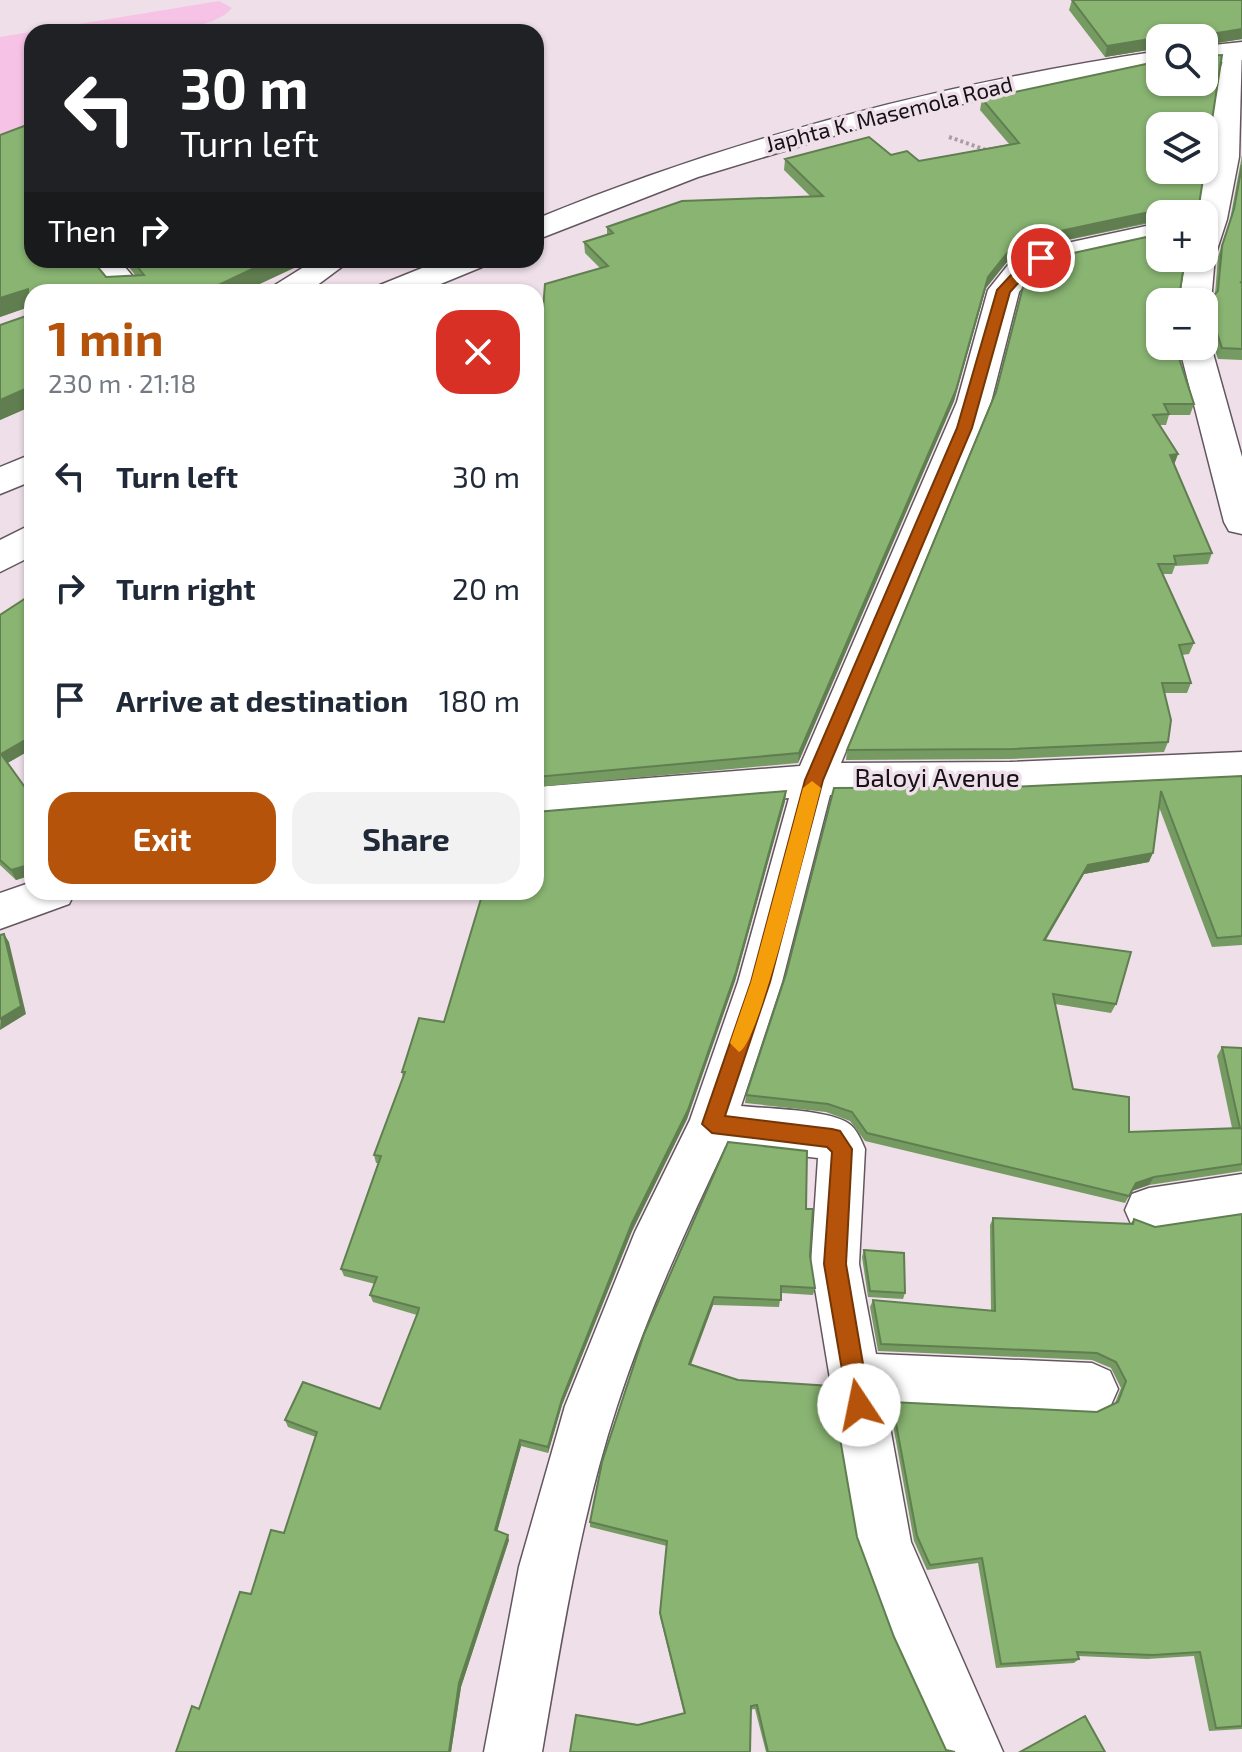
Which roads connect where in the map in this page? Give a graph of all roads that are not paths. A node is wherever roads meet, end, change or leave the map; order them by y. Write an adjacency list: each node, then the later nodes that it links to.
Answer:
1 (1240, 51): 2 (main road); 4 (street)
2 (1218, 53)
3 (1146, 62): 5 (main road, Japhta K. Masemola Road)
4 (1213, 200)
5 (544, 225)
6 (1146, 235): 20 (street)
7 (324, 268): 10 (street)
8 (450, 268): 11 (main road)
9 (456, 268): 12 (main road)
10 (298, 284)
11 (411, 284)
12 (431, 284)
13 (1199, 360): 16 (street)
14 (24, 470): 15 (main road)
15 (0, 482)
16 (1242, 522)
17 (24, 542): 18 (main road)
18 (0, 559)
19 (1242, 768): 20 (street, Baloyi Avenue)
20 (814, 780): 21 (street, Baloyi Avenue); 24 (street)
21 (544, 802)
22 (31, 900): 23 (street)
23 (0, 911)
24 (712, 1124): 27 (street); 29 (street)
25 (1242, 1196): 26 (street)
26 (1149, 1210)
27 (854, 1378): 28 (street); 30 (street)
28 (1092, 1389)
29 (513, 1752)
30 (974, 1752)

